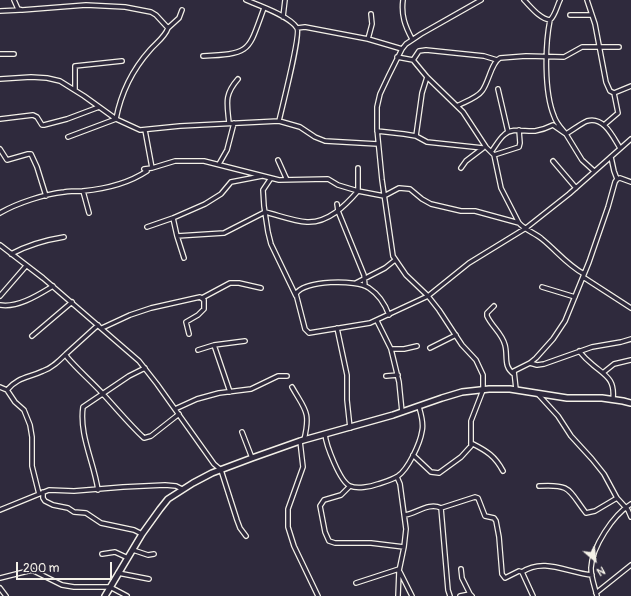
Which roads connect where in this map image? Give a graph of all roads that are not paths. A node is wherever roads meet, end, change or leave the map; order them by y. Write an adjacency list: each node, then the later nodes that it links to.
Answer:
1 (14, 0): 10 (street)
2 (247, 0): 9 (street)
3 (285, 0): 16 (street)
4 (402, 0): 21 (street)
5 (481, 0): 21 (street)
6 (524, 0): 17 (street)
7 (560, 0): 17 (street)
8 (587, 0): 15 (street)
9 (264, 8): 16 (street); 27 (street)
10 (20, 10): 12 (street); 18 (street)
11 (182, 10): 18 (street)
12 (0, 11)
13 (371, 14): 20 (street)
14 (570, 15): 15 (street)
15 (592, 15): 22 (street)
16 (283, 17): 19 (street)
17 (550, 20): 28 (street)
18 (168, 28): 43 (street)
19 (297, 28): 20 (street); 44 (street)
20 (368, 39): 24 (street)
21 (412, 39): 24 (street)
22 (599, 47): 23 (street); 28 (street); 39 (street)
23 (619, 47)
24 (402, 49): 29 (street)
25 (0, 54): 26 (street)
26 (14, 54)
27 (203, 56)
28 (546, 57): 31 (street); 52 (street)
29 (397, 58): 30 (street); 50 (street)
30 (413, 60): 31 (street); 33 (street)
31 (497, 60): 40 (street)
32 (122, 62): 38 (street)
33 (427, 77): 40 (street); 53 (street)
34 (0, 79): 38 (street)
35 (238, 79): 45 (street)
36 (631, 86): 39 (street)
37 (498, 89): 51 (street)
38 (75, 90): 41 (street)
39 (614, 94): 47 (street)
40 (457, 106): 57 (street)
41 (99, 107): 42 (street); 43 (street)
42 (0, 119)
43 (116, 119): 48 (street); 54 (street)
44 (279, 121): 46 (street); 56 (street)
45 (228, 123): 46 (street); 48 (street)
46 (234, 123): 64 (street)
47 (604, 125): 52 (street); 58 (street)
48 (145, 130): 65 (street)
49 (519, 130): 51 (street); 52 (street); 60 (street)
50 (377, 131): 53 (street); 56 (street)
51 (508, 132): 60 (street)
52 (566, 134): 68 (street)
53 (416, 136): 57 (street)
54 (68, 137)
55 (631, 139): 58 (street)
56 (378, 144): 79 (street)
57 (484, 147): 60 (street); 67 (street)
58 (620, 148): 61 (street)
59 (0, 150): 78 (street)
60 (492, 154): 86 (street)
61 (612, 157): 68 (street); 71 (street)
62 (278, 160): 72 (street)
63 (553, 161): 75 (street)
64 (219, 164): 65 (street); 69 (street)
65 (152, 168): 76 (street)
66 (358, 168): 77 (street)
67 (461, 168)
68 (594, 171): 75 (street)
69 (263, 176): 70 (street); 85 (street)
70 (271, 178): 72 (street); 82 (street)
71 (617, 179): 73 (street); 96 (street)
72 (287, 180): 77 (street)
73 (629, 181): 74 (street)
74 (631, 186)
75 (576, 188): 88 (street)
76 (83, 191): 78 (street); 84 (street)
77 (358, 191): 79 (street); 81 (street)
78 (46, 196): 83 (street)
79 (384, 196): 86 (street); 94 (street)
80 (337, 204): 81 (street)
81 (338, 211): 82 (street); 97 (street)
82 (265, 212): 89 (street); 105 (street)
83 (0, 213)
84 (89, 213)
85 (173, 218): 87 (street); 89 (street)
86 (519, 222): 88 (street)
87 (147, 227)
88 (526, 228): 96 (street); 104 (street)
89 (177, 236): 93 (street)
90 (64, 237): 92 (street)
91 (0, 245): 92 (street)
92 (11, 254): 95 (street)
93 (184, 258)
94 (395, 260): 97 (street); 104 (street)
95 (26, 266): 99 (street); 103 (street)
96 (583, 275): 106 (street); 111 (street)
97 (364, 279): 98 (street); 100 (street)
98 (356, 283): 100 (street); 105 (street)
99 (52, 286): 108 (street); 109 (street)
100 (365, 286): 112 (street)
101 (542, 287): 106 (street)
102 (261, 288): 107 (street)
103 (0, 296)
104 (428, 296): 112 (street); 117 (street)
105 (297, 297): 115 (street)
106 (575, 297): 129 (street)
107 (202, 298): 114 (street); 116 (street)
108 (72, 302): 114 (street); 118 (street)
109 (0, 305)
110 (494, 306): 132 (street)
111 (631, 308)
112 (389, 315): 113 (street)
113 (377, 321): 115 (street); 124 (street)
114 (100, 326): 127 (street); 130 (street)
115 (338, 328): 150 (street)
116 (189, 334)
117 (456, 335): 123 (street); 139 (street)
118 (32, 336)
119 (631, 339): 126 (street)
120 (245, 341): 121 (street)
121 (214, 345): 125 (street); 141 (street)
122 (417, 346): 124 (street)
123 (430, 348)
124 (391, 349): 133 (street)
125 (198, 350)
126 (579, 351): 129 (street); 131 (street)
127 (66, 354): 138 (street); 143 (street)
128 (631, 360): 131 (street)
129 (530, 363): 132 (street)
130 (145, 368): 143 (street); 147 (street)
131 (604, 372): 144 (street)
132 (514, 374): 140 (street)
133 (398, 375): 135 (street); 148 (street)
134 (287, 376): 141 (street)
135 (386, 376)
136 (0, 387): 138 (street)
137 (292, 387): 153 (street)
138 (7, 390): 166 (street)
139 (483, 390): 140 (main road); 146 (main road); 154 (street)
140 (516, 390): 142 (main road)
141 (230, 392): 147 (street)
142 (537, 393): 144 (main road); 167 (street)
143 (103, 394): 149 (street); 165 (street)
144 (613, 399): 145 (main road)
145 (631, 404)
146 (419, 407): 148 (main road); 155 (street)
147 (175, 409): 149 (street)
148 (402, 412): 150 (main road)
149 (179, 414): 157 (street)
150 (350, 428): 152 (main road)
151 (242, 432): 156 (street)
152 (325, 434): 153 (main road); 162 (street)
153 (302, 440): 156 (main road); 197 (street)
154 (471, 443): 155 (street); 159 (street)
155 (413, 456): 161 (street)
156 (252, 458): 158 (main road)
157 (214, 464): 158 (street); 160 (street)
158 (221, 470): 160 (main road); 175 (street)
159 (503, 471)
160 (212, 474): 164 (main road)
161 (397, 477): 162 (street); 172 (street)
162 (350, 486): 176 (street)
163 (539, 486): 167 (street)
164 (182, 489): 165 (street); 174 (main road)
165 (98, 490): 166 (street)
166 (41, 493): 170 (street); 174 (street)
167 (617, 498): 171 (street)
168 (631, 504): 171 (street)
169 (441, 508): 172 (street); 184 (street); 200 (street)
170 (0, 510)
171 (628, 510): 173 (street); 186 (street)
172 (405, 515): 176 (street)
173 (631, 517)
174 (142, 534): 177 (main road)
175 (246, 536)
176 (404, 547): 183 (street)
177 (133, 550): 179 (street); 180 (main road)
178 (102, 554): 180 (street)
179 (154, 554)
180 (128, 558): 185 (main road)
181 (631, 565): 192 (street)
182 (460, 569): 193 (street)
183 (399, 570): 189 (street); 198 (street); 199 (street)
184 (522, 572): 186 (street); 202 (street)
185 (118, 573): 188 (street); 190 (main road)
186 (592, 575): 192 (street)
187 (0, 578): 190 (street)
188 (148, 580)
189 (356, 584)
190 (110, 587): 195 (main road); 196 (street)
191 (0, 588): 194 (street)
192 (596, 594)
193 (471, 595): 201 (street)
194 (6, 596)
195 (105, 596)
196 (127, 596)
197 (318, 596)
198 (398, 596)
199 (412, 596)
200 (450, 596)
201 (460, 596)
202 (533, 596)

